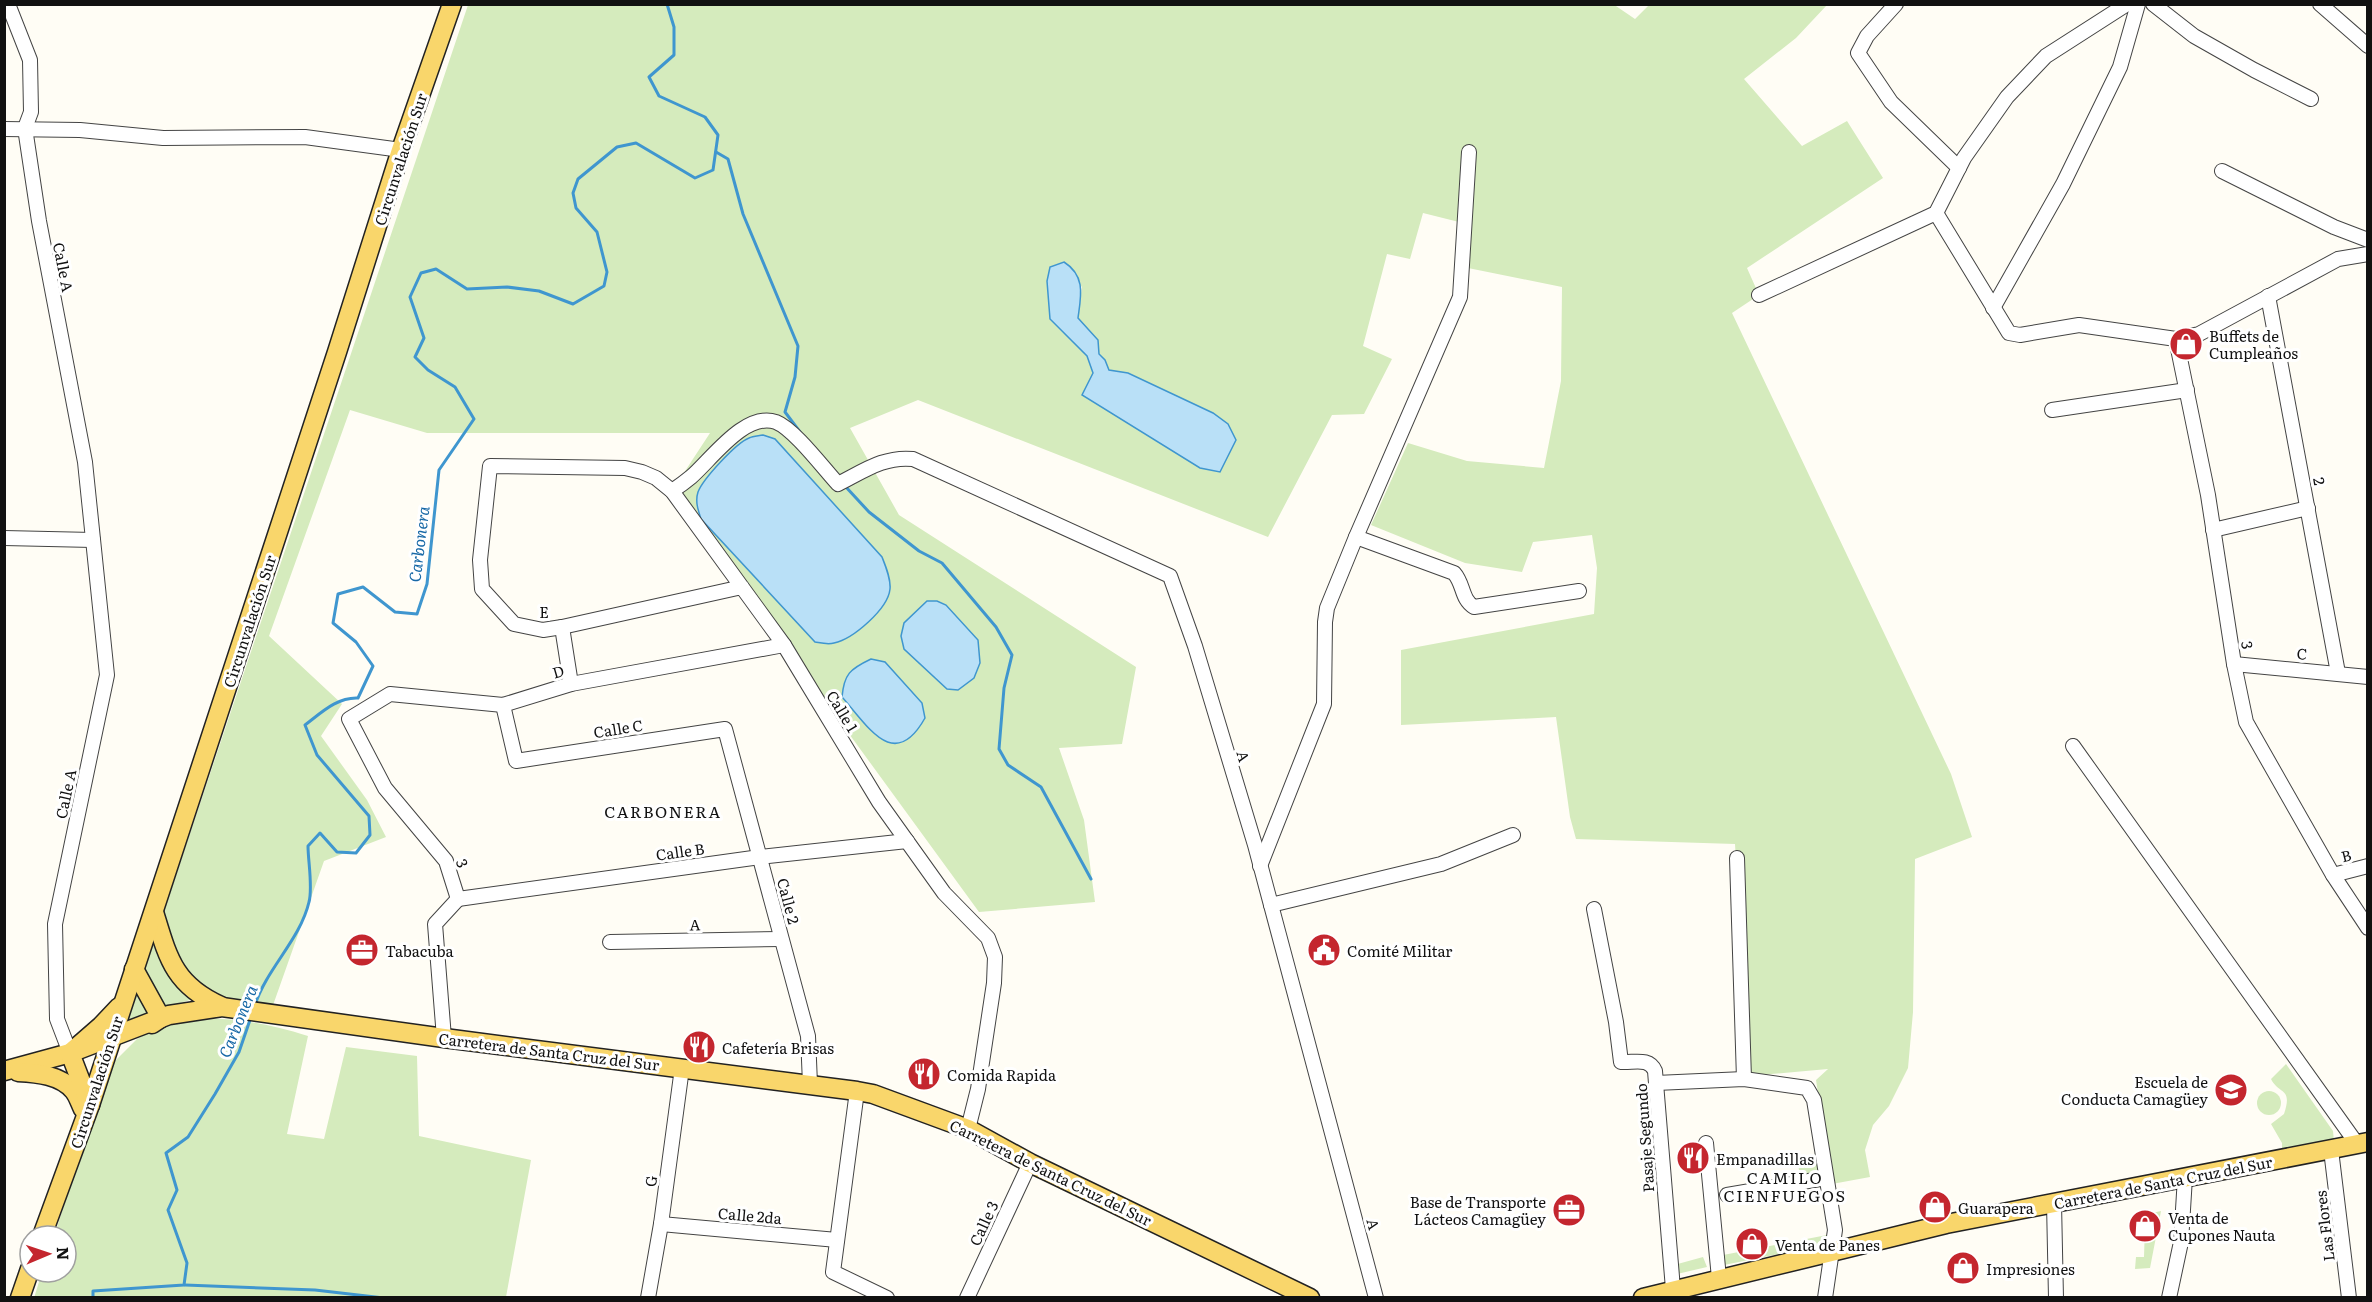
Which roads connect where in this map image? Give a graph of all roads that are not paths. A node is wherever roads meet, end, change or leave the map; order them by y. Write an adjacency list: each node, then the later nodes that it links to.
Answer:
1 (8, 4): 10 (street, Calle A)
2 (452, 4): 12 (main road, Circunvalación Sur)
3 (1896, 4): 14 (street)
4 (2127, 4): 14 (street)
5 (2138, 4): 21 (street)
6 (2153, 4): 9 (street)
7 (2320, 4): 8 (street)
8 (2366, 42)
9 (2311, 99)
10 (25, 128): 11 (street); 12 (street); 31 (street, Calle A)
11 (4, 129)
12 (401, 150): 54 (main road, Circunvalación Sur)
13 (1469, 152): 29 (street)
14 (1959, 168): 16 (street)
15 (2222, 171): 17 (street)
16 (1936, 213): 19 (street); 21 (street)
17 (2367, 240)
18 (2367, 254): 20 (street)
19 (1759, 295)
20 (2268, 296): 22 (street); 27 (street, 2)
21 (1993, 308): 22 (street)
22 (2176, 339): 23 (street, 3)
23 (2187, 390): 24 (street); 28 (street, 3)
24 (2052, 410)
25 (490, 466): 26 (street, Calle 1); 34 (street, E)
26 (672, 491): 32 (street, Calle 1); 48 (street, A)
27 (2308, 508): 28 (street); 37 (street, 2)
28 (2213, 530): 36 (street, 3)
29 (1356, 537): 33 (street); 48 (street)
30 (4, 538): 31 (street)
31 (93, 540): 64 (street, Calle A)
32 (742, 587): 34 (street, E); 35 (street, Calle 1)
33 (1579, 591)
34 (561, 627): 39 (street)
35 (784, 645): 39 (street, D); 45 (street, Calle 1)
36 (2234, 664): 37 (street, C); 50 (street, 3)
37 (2338, 673): 38 (street, C)
38 (2367, 677)
39 (571, 684): 40 (street, D)
40 (503, 705): 41 (street, D); 42 (street, Calle C)
41 (349, 719): 51 (street, 3)
42 (726, 729): 46 (street, Calle 2)
43 (2073, 746): 75 (street)
44 (1513, 835): 52 (street)
45 (907, 841): 46 (street, Calle B); 73 (street, Calle 1)
46 (760, 857): 51 (street, Calle B); 56 (street, Calle 2)
47 (1737, 858): 68 (street)
48 (1260, 866): 52 (street, A)
49 (2367, 866): 50 (street, B)
50 (2333, 875): 55 (street, 3)
51 (458, 899): 63 (street)
52 (1271, 905): 92 (street, A)
53 (1594, 909): 69 (street, Pasaje Segundo)
54 (154, 912): 58 (main road, Circunvalación Sur); 60 (main road)
55 (2367, 928)
56 (782, 939): 57 (street, A); 70 (street, Calle 2)
57 (610, 942)
58 (134, 969): 59 (main road, Circunvalación Sur); 61 (main road)
59 (123, 1004): 62 (main road, Circunvalación Sur); 64 (main road)
60 (222, 1007): 61 (main road, Carretera de Santa Cruz del Sur); 63 (main road, Carretera de Santa Cruz del Sur)
61 (161, 1018): 62 (main road, Carretera de Santa Cruz del Sur); 65 (main road)
62 (113, 1035): 64 (main road, Carretera de Santa Cruz del Sur); 65 (main road, Circunvalación Sur)
63 (444, 1038): 66 (main road, Carretera de Santa Cruz del Sur)
64 (70, 1053): 67 (main road, Carretera de Santa Cruz del Sur); 72 (main road)
65 (103, 1066): 72 (main road, Circunvalación Sur)
66 (682, 1068): 70 (main road, Carretera de Santa Cruz del Sur); 83 (street, G)
67 (4, 1071): 72 (main road)
68 (1744, 1079): 69 (street); 79 (street)
69 (1656, 1083): 87 (street, Pasaje Segundo)
70 (810, 1084): 71 (main road, Carretera de Santa Cruz del Sur)
71 (857, 1091): 73 (main road, Carretera de Santa Cruz del Sur); 84 (street)
72 (88, 1111): 82 (main road, Circunvalación Sur)
73 (968, 1128): 77 (main road, Carretera de Santa Cruz del Sur)
74 (1706, 1143): 86 (street)
75 (2362, 1143): 76 (main road, Carretera de Santa Cruz del Sur)
76 (2331, 1150): 78 (main road, Carretera de Santa Cruz del Sur); 97 (street, Las Flores)
77 (1030, 1163): 90 (street, Calle 3); 91 (main road, Carretera de Santa Cruz del Sur)
78 (2185, 1177): 81 (main road, Carretera de Santa Cruz del Sur); 96 (street)
79 (1826, 1178): 80 (street); 85 (street)
80 (1727, 1195)
81 (2054, 1203): 85 (main road, Carretera de Santa Cruz del Sur); 95 (street)
82 (46, 1224)
83 (661, 1224): 84 (street, Calle 2da); 88 (street, G)
84 (837, 1240): 89 (street)
85 (1833, 1250): 86 (main road, Carretera de Santa Cruz del Sur); 94 (street)
86 (1719, 1278): 87 (main road, Carretera de Santa Cruz del Sur)
87 (1672, 1289): 93 (main road, Carretera de Santa Cruz del Sur)
88 (648, 1298)
89 (887, 1298)
90 (967, 1298)
91 (1310, 1298)
92 (1377, 1298)
93 (1644, 1298)
94 (1825, 1298)
95 (2056, 1298)
96 (2169, 1298)
97 (2349, 1298)

